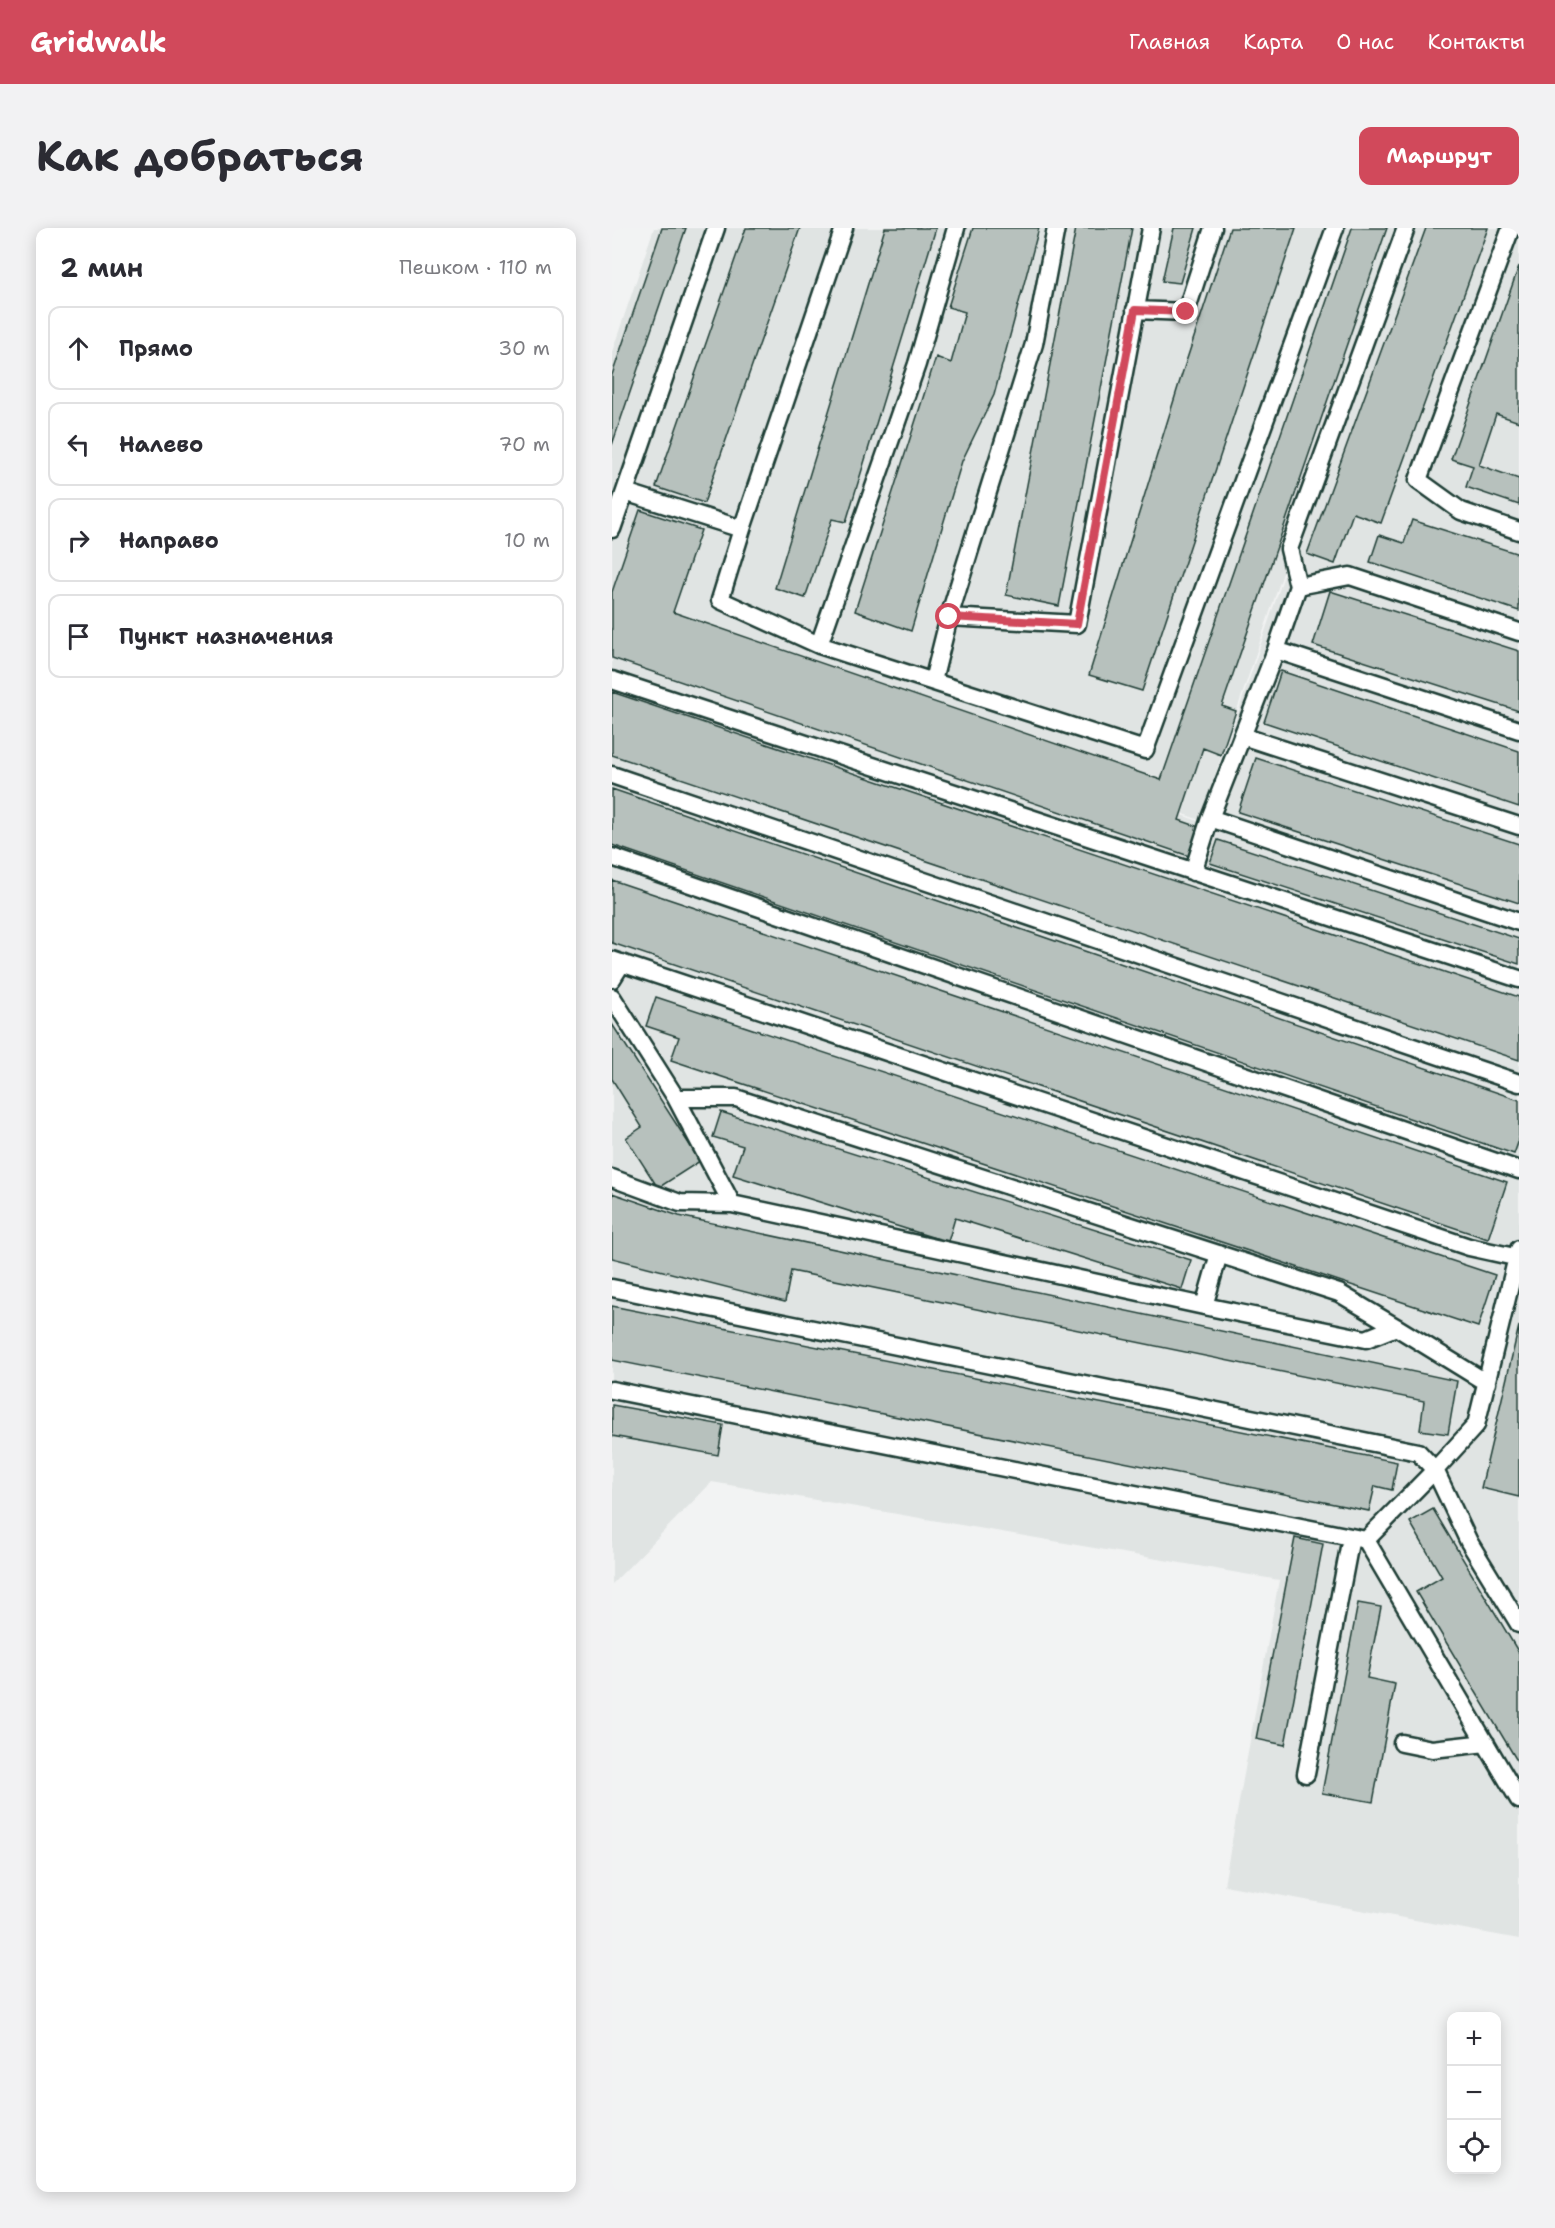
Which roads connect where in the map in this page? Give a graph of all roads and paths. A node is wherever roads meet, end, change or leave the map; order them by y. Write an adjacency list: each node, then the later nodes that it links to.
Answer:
1 (716, 228): 11 (lane)
2 (844, 228): 13 (lane)
3 (956, 228): 18 (lane)
4 (1056, 228): 16 (lane)
5 (1150, 228): 10 (lane)
6 (1213, 228): 10 (lane)
7 (1335, 228): 21 (lane)
8 (1406, 228): 15 (lane)
9 (1511, 228): 14 (lane)
10 (1135, 310): 16 (lane)
11 (625, 492): 12 (lane); 13 (lane)
12 (612, 529)
13 (742, 530): 18 (lane)
14 (1519, 531)
15 (1298, 586): 17 (lane); 19 (lane)
16 (949, 617): 21 (lane)
17 (1519, 632)
18 (819, 645): 21 (lane)
19 (1276, 650): 22 (lane); 23 (lane)
20 (612, 680): 28 (lane)
21 (933, 681)
22 (1519, 730)
23 (1242, 736): 25 (lane); 26 (lane)
24 (612, 775): 34 (lane)
25 (1210, 818): 28 (lane); 29 (lane)
26 (1519, 826)
27 (612, 858): 36 (lane)
28 (1193, 872): 32 (lane)
29 (1519, 922)
30 (617, 961): 31 (lane); 40 (lane)
31 (612, 979)
32 (1519, 980)
33 (612, 997): 35 (lane)
34 (1519, 1083)
35 (676, 1098): 38 (lane); 39 (lane)
36 (1519, 1170)
37 (612, 1178): 38 (lane)
38 (732, 1204): 42 (lane)
39 (1219, 1254): 42 (lane); 43 (lane)
40 (1518, 1255): 44 (lane)
41 (612, 1288): 46 (lane)
42 (1204, 1306): 43 (lane)
43 (1396, 1327): 44 (lane)
44 (1487, 1383): 46 (lane)
45 (612, 1390): 47 (lane)
46 (1436, 1470): 47 (lane); 48 (lane)
47 (1359, 1538): 51 (lane); 52 (lane)
48 (1515, 1606): 49 (lane)
49 (1519, 1624)
50 (1402, 1743): 51 (lane)
51 (1486, 1743): 53 (lane)
52 (1306, 1774)
53 (1519, 1800)

